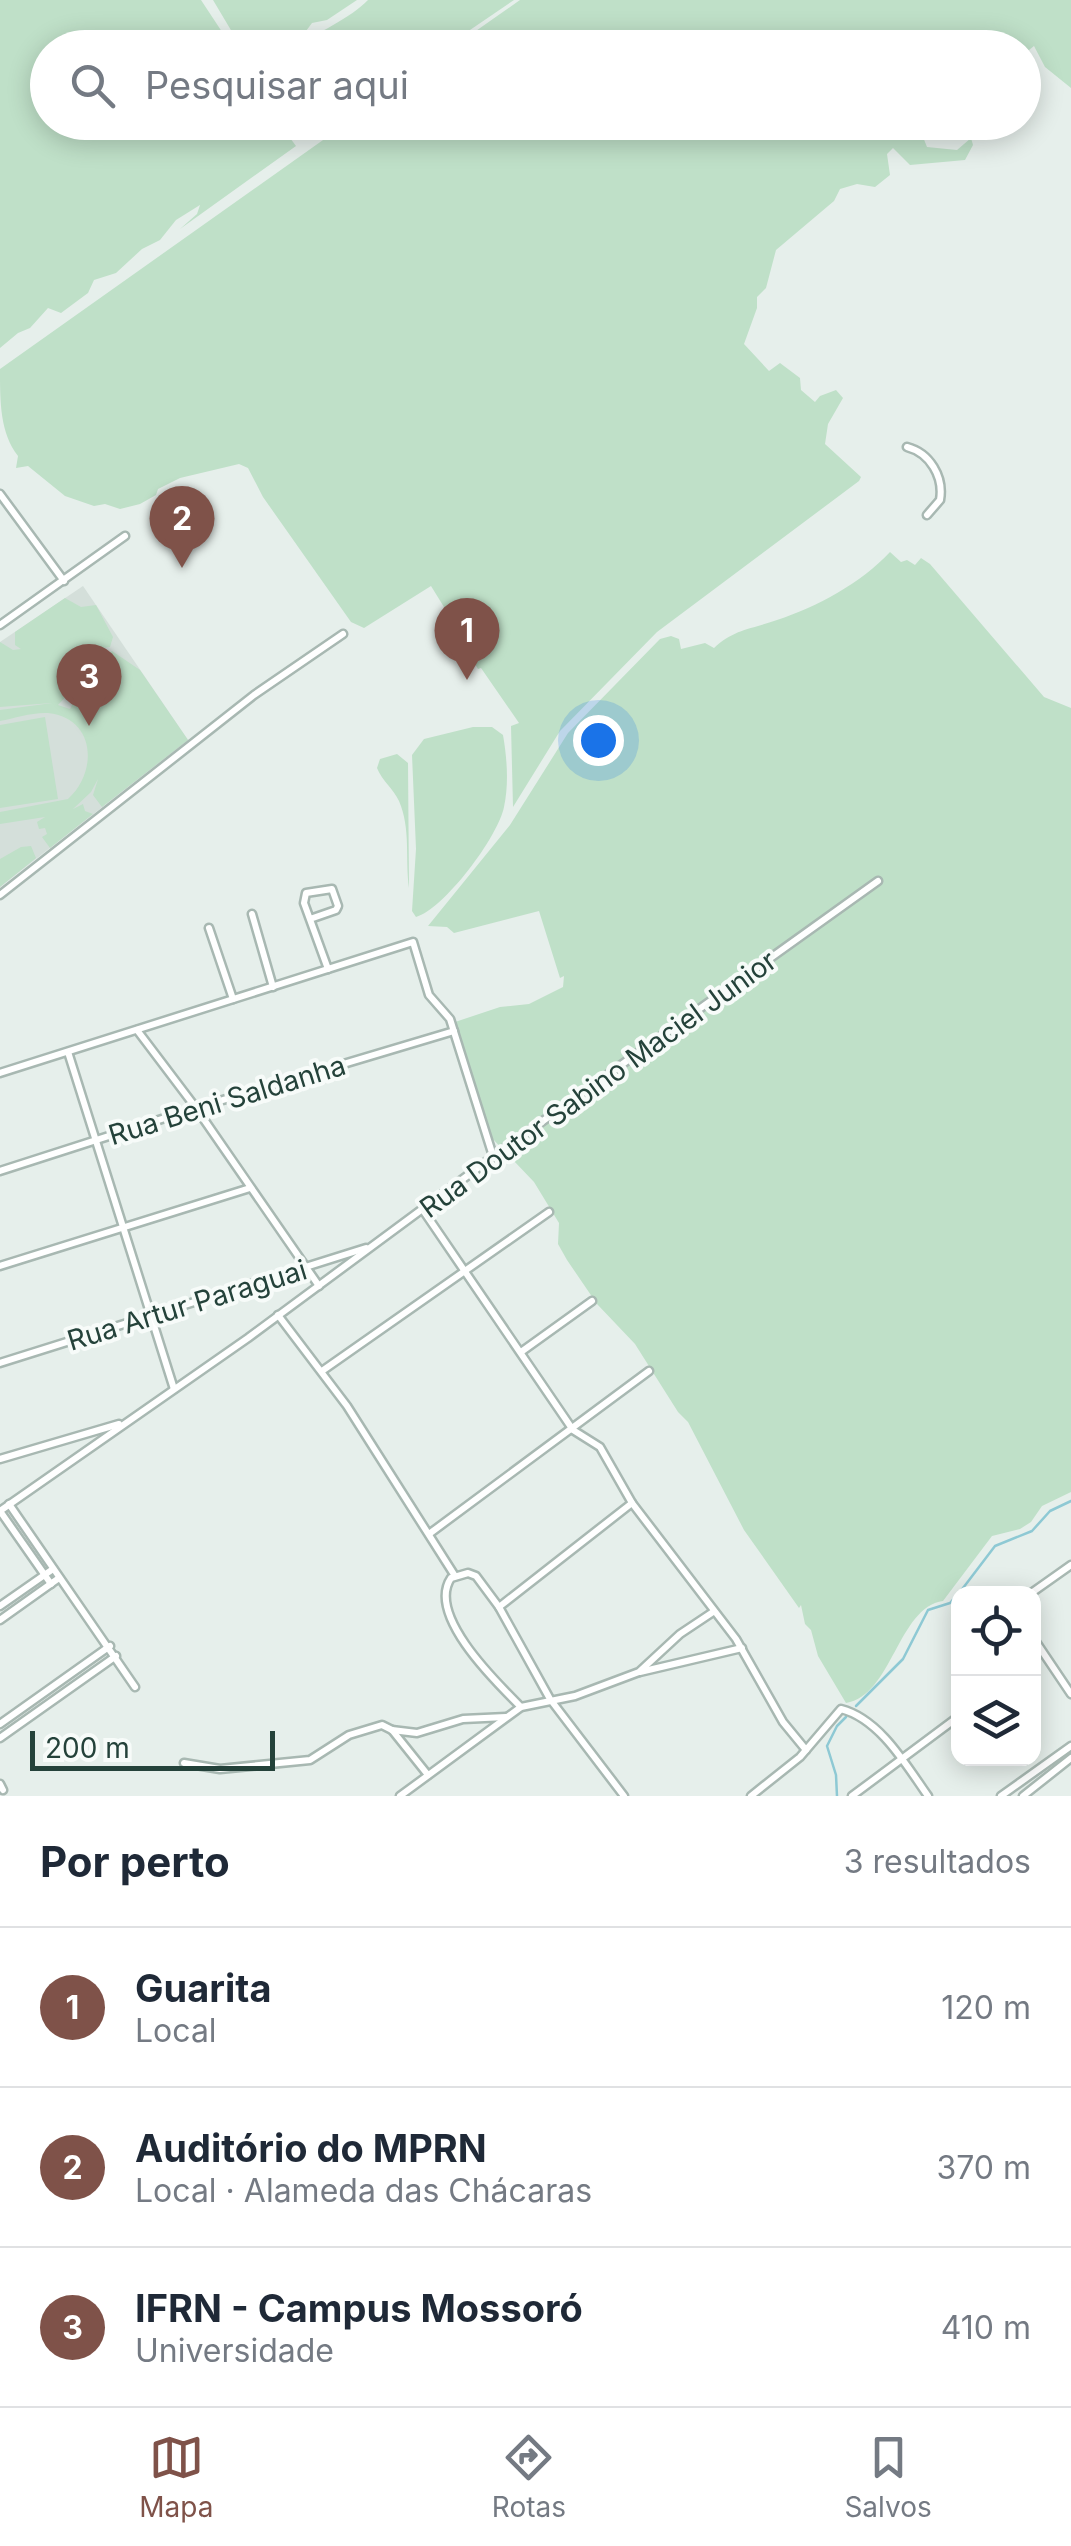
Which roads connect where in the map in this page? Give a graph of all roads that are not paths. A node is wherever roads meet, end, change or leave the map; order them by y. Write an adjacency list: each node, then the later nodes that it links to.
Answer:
1 (907, 447): 3 (street)
2 (0, 494): 5 (street)
3 (927, 515)
4 (125, 536): 5 (street)
5 (64, 582): 6 (street)
6 (0, 625)
7 (343, 634): 9 (street)
8 (878, 882): 22 (street, Rua Doutor Sabino Maciel Junior)
9 (0, 895)
10 (252, 914): 14 (street)
11 (310, 919): 11 (street); 13 (street)
12 (210, 928): 15 (street)
13 (328, 969): 14 (street); 17 (street)
14 (273, 987): 15 (street)
15 (233, 1000): 16 (street)
16 (136, 1030): 18 (street); 20 (street)
17 (454, 1032): 20 (street, Rua Beni Saldanha); 22 (street)
18 (68, 1052): 19 (street); 21 (street)
19 (0, 1072)
20 (196, 1108): 21 (street, Rua Beni Saldanha); 24 (street)
21 (96, 1140): 23 (street, Rua Beni Saldanha); 27 (street)
22 (494, 1156): 25 (street, Rua Doutor Sabino Maciel Junior)
23 (0, 1172)
24 (250, 1188): 27 (street); 30 (street)
25 (422, 1210): 28 (street, Rua Doutor Sabino Maciel Junior); 31 (street)
26 (549, 1212): 31 (street)
27 (123, 1228): 29 (street); 35 (street)
28 (374, 1246): 30 (street, Rua Artur Paraguai); 32 (street, Rua Doutor Sabino Maciel Junior)
29 (0, 1266)
30 (305, 1268): 32 (street); 35 (street, Rua Artur Paraguai)
31 (466, 1273): 36 (street); 38 (street)
32 (319, 1286): 34 (street, Rua Doutor Sabino Maciel Junior)
33 (592, 1301): 36 (street)
34 (278, 1315): 38 (street); 40 (street, Rua Doutor Sabino Maciel Junior)
35 (151, 1316): 37 (street, Rua Artur Paraguai); 40 (street)
36 (520, 1352): 42 (street)
37 (0, 1364)
38 (322, 1371): 47 (street)
39 (649, 1372): 42 (street)
40 (174, 1389): 41 (street, Rua Doutor Sabino Maciel Junior)
41 (128, 1421): 43 (street); 45 (street, Rua Doutor Sabino Maciel Junior)
42 (573, 1430): 44 (street); 47 (street)
43 (0, 1459)
44 (632, 1503): 56 (street); 57 (street)
45 (9, 1504): 46 (street, Rua Doutor Sabino Maciel Junior); 49 (street)
46 (0, 1511): 50 (street)
47 (429, 1534): 51 (street)
48 (1071, 1565): 54 (street)
49 (53, 1569): 50 (street); 52 (street)
50 (44, 1575): 53 (street); 55 (street)
51 (455, 1576): 56 (street); 67 (street)
52 (59, 1578): 53 (street); 59 (street)
53 (51, 1584): 58 (street)
54 (1041, 1586)
55 (0, 1606)
56 (499, 1607): 66 (street)
57 (713, 1612): 60 (street); 63 (street)
58 (0, 1620)
59 (110, 1646): 62 (street); 70 (street)
60 (742, 1648): 63 (street); 74 (street)
61 (1042, 1653): 65 (street)
62 (116, 1656): 64 (street); 72 (street)
63 (639, 1672): 66 (street)
64 (135, 1687)
65 (1071, 1694)
66 (550, 1699): 67 (street); 80 (street)
67 (521, 1707): 68 (street)
68 (507, 1717): 71 (street); 78 (street)
69 (951, 1722): 76 (street)
70 (0, 1724)
71 (392, 1730): 77 (street); 78 (street)
72 (0, 1738)
73 (1071, 1746): 84 (street)
74 (806, 1750): 76 (street); 81 (street)
75 (1071, 1758): 85 (street)
76 (903, 1760): 82 (street); 83 (street)
77 (184, 1763)
78 (428, 1775): 79 (street)
79 (400, 1796)
80 (624, 1796)
81 (751, 1796)
82 (852, 1796)
83 (928, 1796)
84 (1001, 1796)
85 (1023, 1796)

